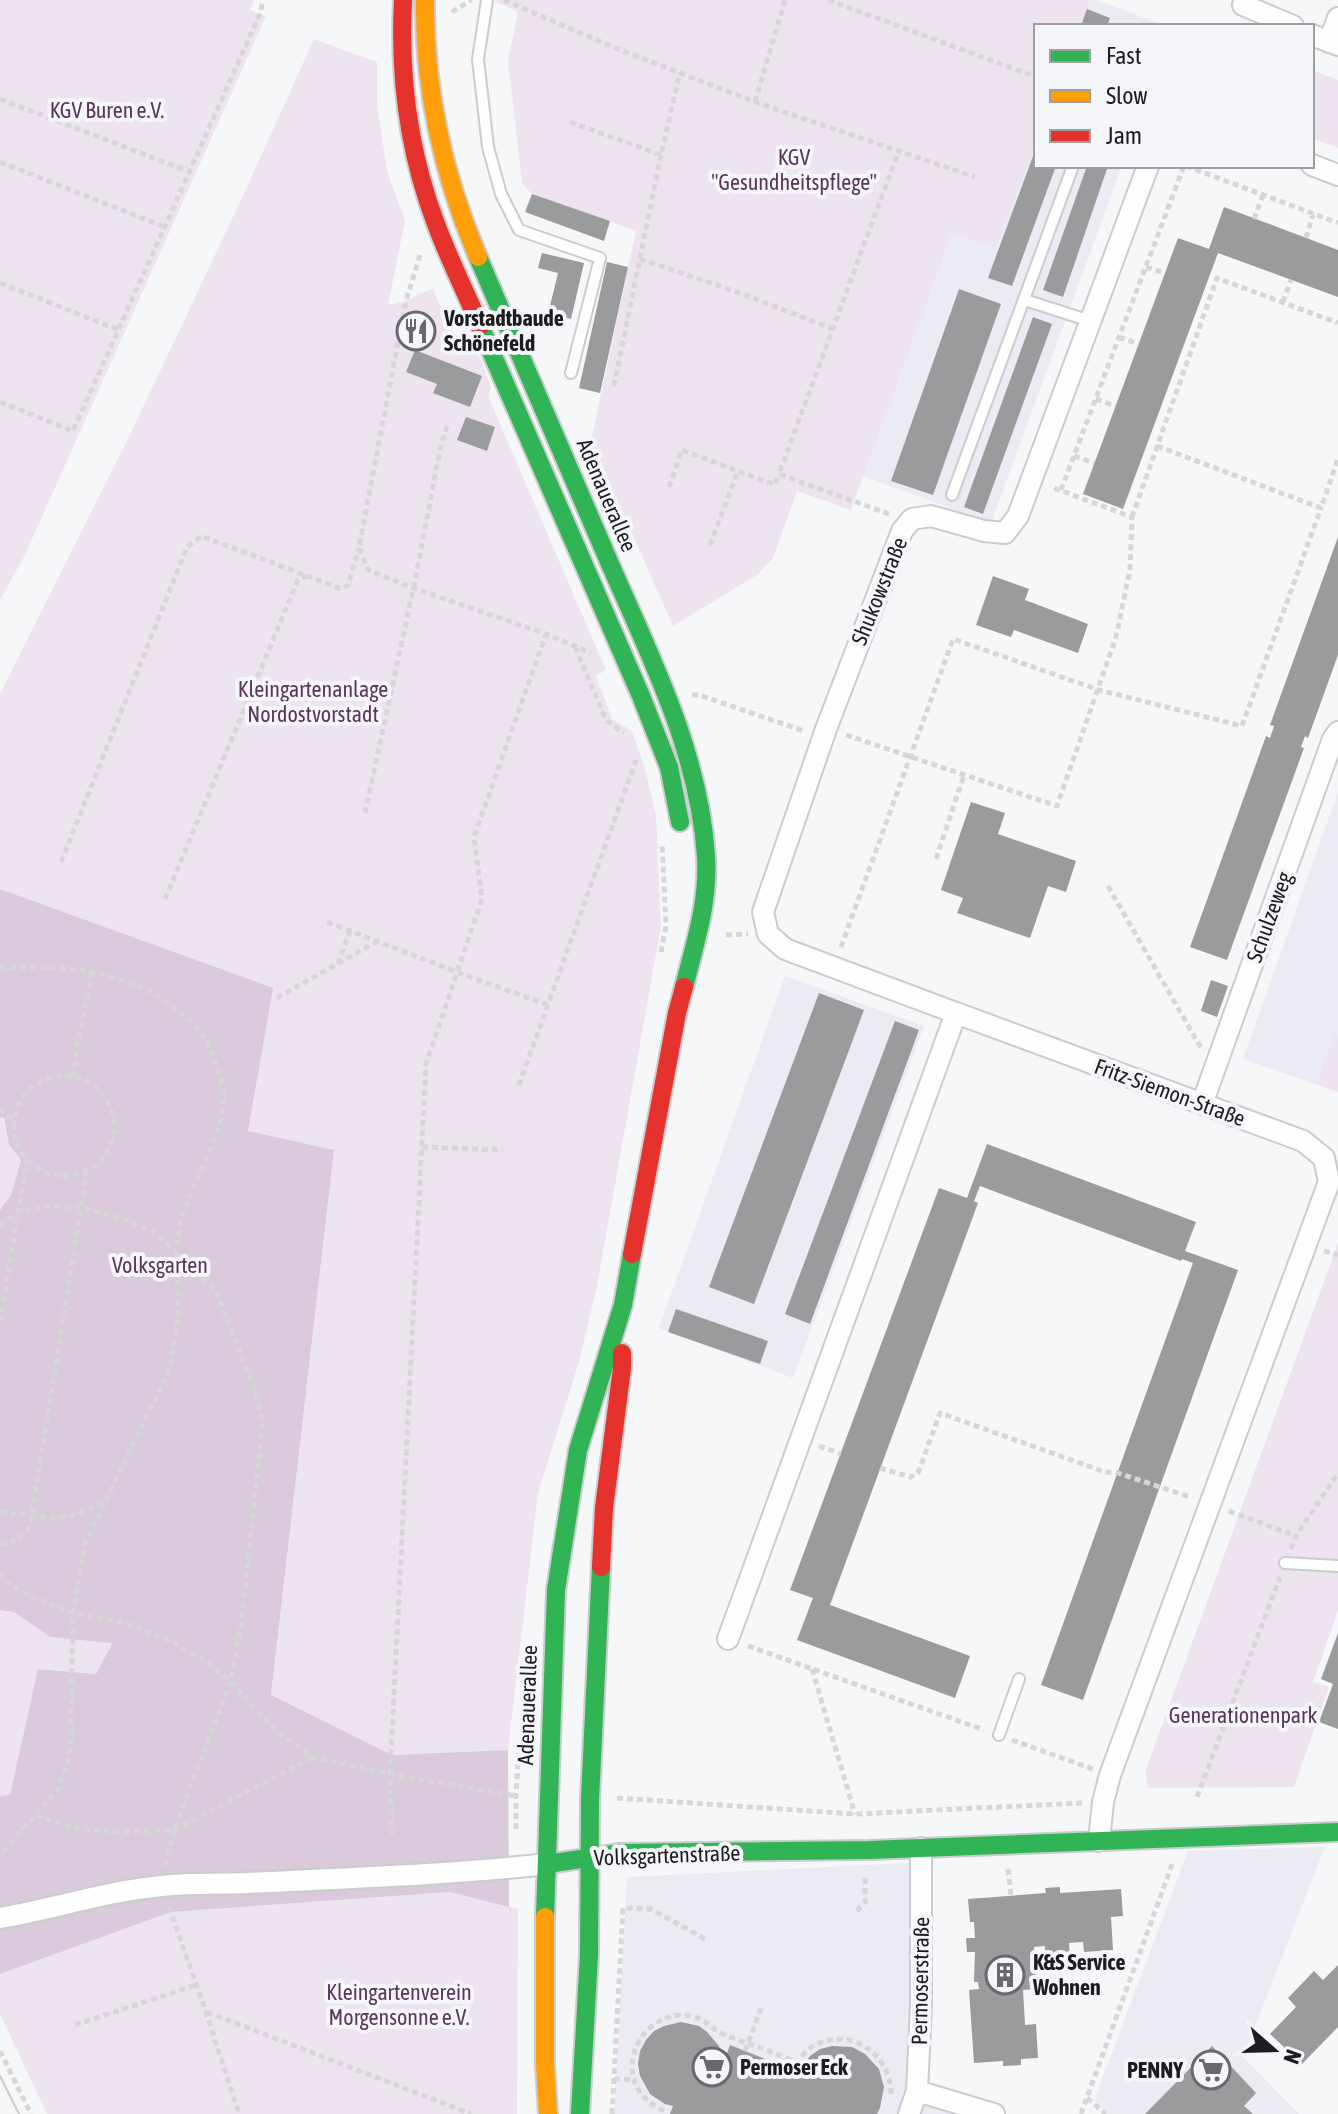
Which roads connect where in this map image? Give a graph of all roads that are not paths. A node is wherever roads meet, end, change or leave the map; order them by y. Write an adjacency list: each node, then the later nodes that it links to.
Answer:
1 (403, 0): 17 (main road)
2 (425, 0): 19 (main road, Adenauerallee)
3 (487, 0): 14 (lane)
4 (1237, 3): 6 (street)
5 (1338, 18): 7 (street)
6 (1288, 24)
7 (1326, 41)
8 (1314, 166): 11 (street)
9 (1072, 168): 12 (lane)
10 (1147, 168): 13 (street, Shukowstraße)
11 (1338, 175)
12 (1025, 300): 13 (lane); 15 (lane)
13 (1090, 321): 20 (street, Shukowstraße)
14 (571, 373)
15 (952, 495)
16 (1338, 732): 21 (street, Schulzeweg)
17 (682, 840)
18 (686, 895): 19 (main road, Adenauerallee)
19 (677, 1013): 23 (main road, Adenauerallee)
20 (956, 1013): 21 (street, Fritz-Siemon-Straße); 26 (street)
21 (1202, 1104): 22 (street, Fritz-Siemon-Straße)
22 (1331, 1158): 30 (street, Fritz-Siemon-Straße)
23 (623, 1305): 32 (main road, Adenauerallee); 33 (main road, Adenauerallee)
24 (1285, 1563): 25 (lane)
25 (1338, 1566)
26 (728, 1639)
27 (1019, 1679): 28 (lane)
28 (999, 1735)
29 (1338, 1832): 30 (main road, Volksgartenstraße)
30 (1099, 1841): 31 (main road, Volksgartenstraße)
31 (921, 1848): 32 (main road, Volksgartenstraße); 35 (street, Permoserstraße)
32 (591, 1857): 33 (main road, Volksgartenstraße); 37 (main road, Adenauerallee)
33 (547, 1864): 34 (street, Volksgartenstraße); 36 (main road, Adenauerallee)
34 (0, 1918)
35 (917, 2091): 38 (street, Permoserstraße); 39 (street)
36 (548, 2114)
37 (580, 2114)
38 (909, 2114)
39 (994, 2114)

